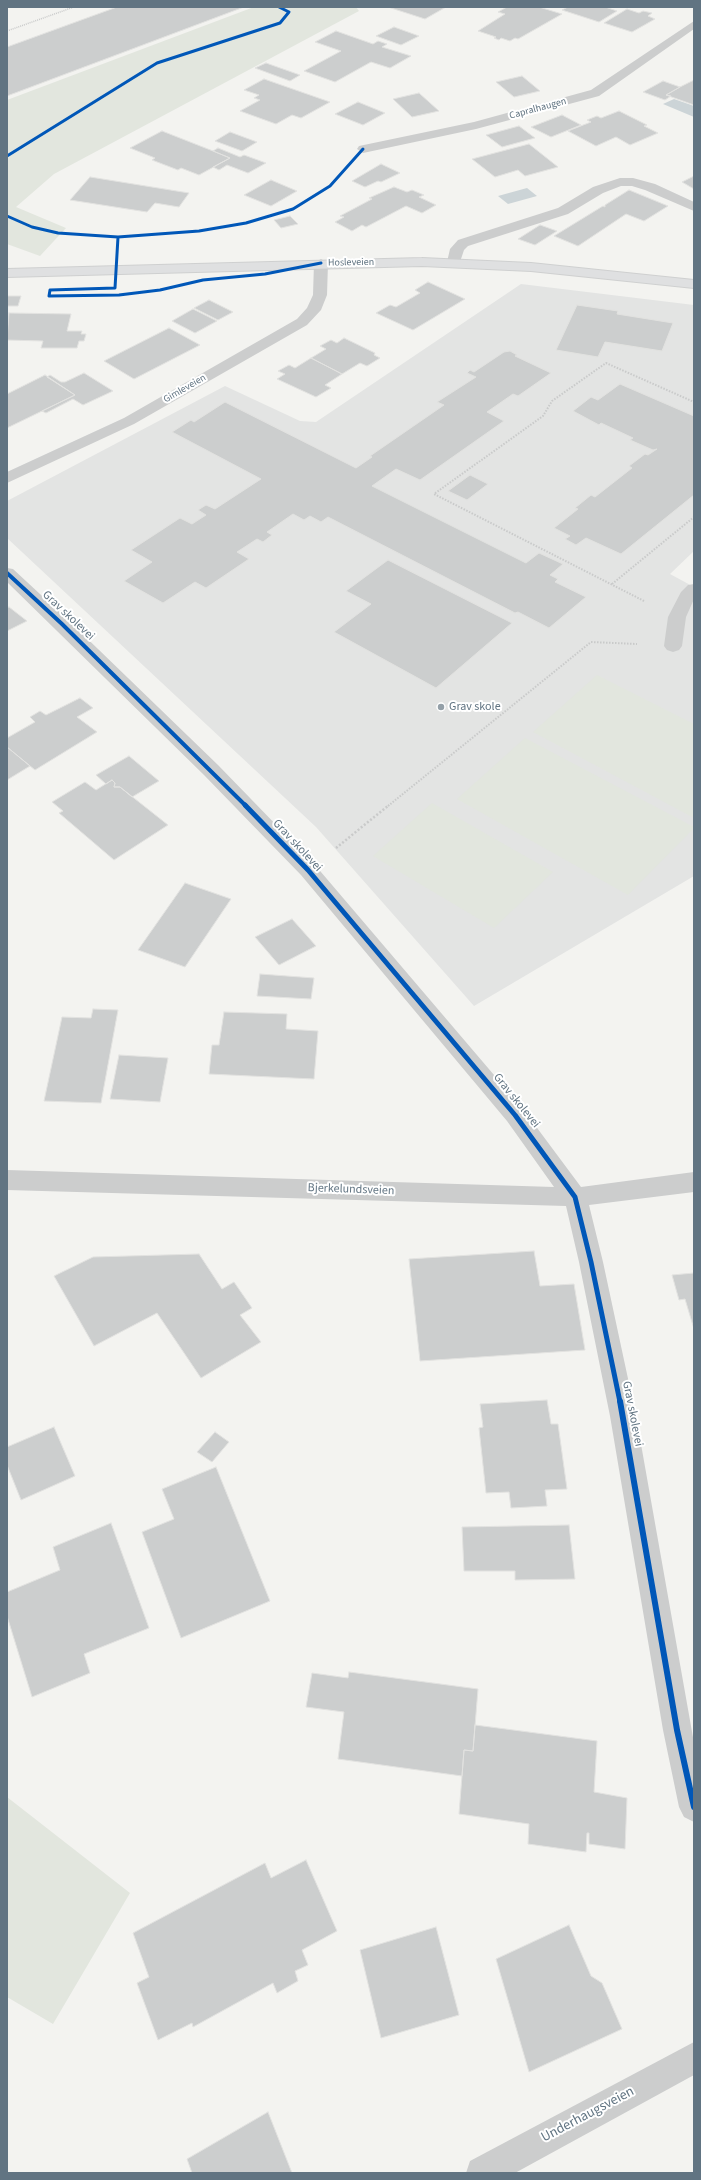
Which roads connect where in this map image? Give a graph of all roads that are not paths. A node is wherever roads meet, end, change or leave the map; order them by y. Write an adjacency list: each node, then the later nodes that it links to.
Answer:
1 (694, 24): 2 (street, Capralhaugen)
2 (362, 149)
3 (694, 207): 4 (street)
4 (454, 262): 5 (main road, Hosleveien); 7 (main road, Hosleveien)
5 (321, 263): 6 (main road, Hosleveien); 8 (street, Gimleveien)
6 (7, 273)
7 (694, 284)
8 (7, 478)
9 (7, 573): 14 (street, Grav skolevei)
10 (694, 589): 11 (street)
11 (673, 646)
12 (7, 1180): 14 (street, Bjerkelundsveien)
13 (694, 1182): 14 (street, Bjerkelundsveien)
14 (575, 1197): 15 (street, Grav skolevei)
15 (694, 1807)
16 (694, 2058): 17 (street, Underhaugsveien)
17 (482, 2173)

